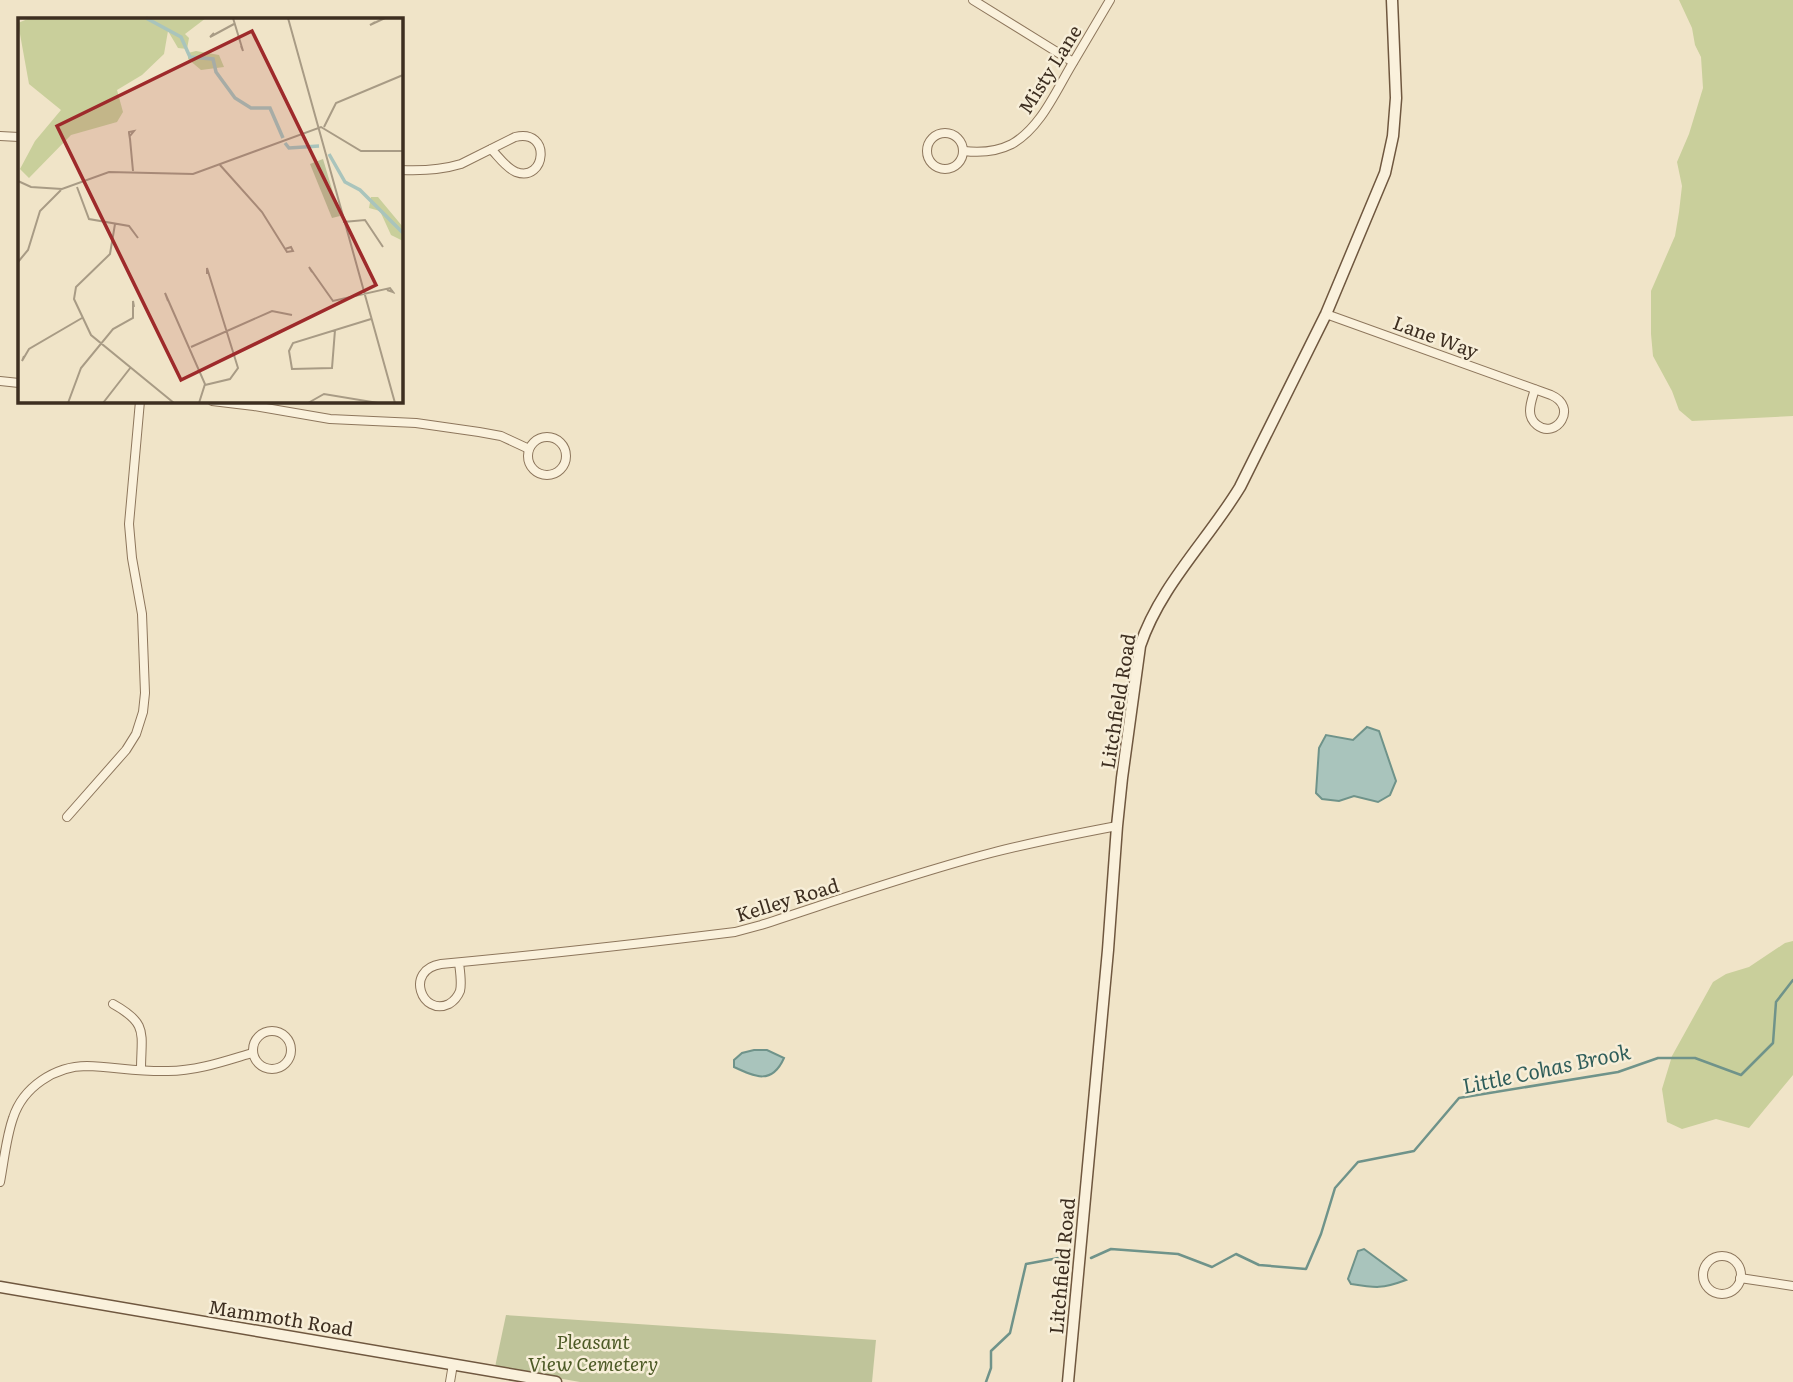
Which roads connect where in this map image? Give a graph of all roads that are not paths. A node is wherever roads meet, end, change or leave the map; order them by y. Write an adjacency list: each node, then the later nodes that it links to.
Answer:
1 (973, 0): 4 (street)
2 (1110, 0): 4 (street, Misty Lane)
3 (1392, 0): 10 (street, Litchfield Road)
4 (1073, 62): 8 (street, Misty Lane)
5 (0, 135): 6 (street)
6 (18, 137)
7 (491, 149): 7 (street); 9 (street)
8 (964, 151): 8 (street, Misty Lane)
9 (402, 170)
10 (1326, 314): 13 (street, Lane Way); 18 (street, Litchfield Road)
11 (0, 381): 12 (street)
12 (18, 383)
13 (1535, 389): 13 (street, Lane Way)
14 (140, 402): 17 (street)
15 (220, 402): 16 (street)
16 (529, 449): 16 (street)
17 (67, 817)
18 (1117, 826): 19 (street, Kelley Road); 30 (street, Litchfield Road)
19 (459, 963): 19 (street, Kelley Road)
20 (113, 1004): 22 (street)
21 (252, 1053): 21 (street); 22 (street)
22 (141, 1070): 23 (street)
23 (0, 1182)
24 (1740, 1278): 24 (street); 25 (street)
25 (1793, 1286)
26 (0, 1287): 27 (street, Mammoth Road)
27 (453, 1364): 28 (street); 29 (street, Mammoth Road)
28 (450, 1382)
29 (556, 1382)
30 (1068, 1382)

